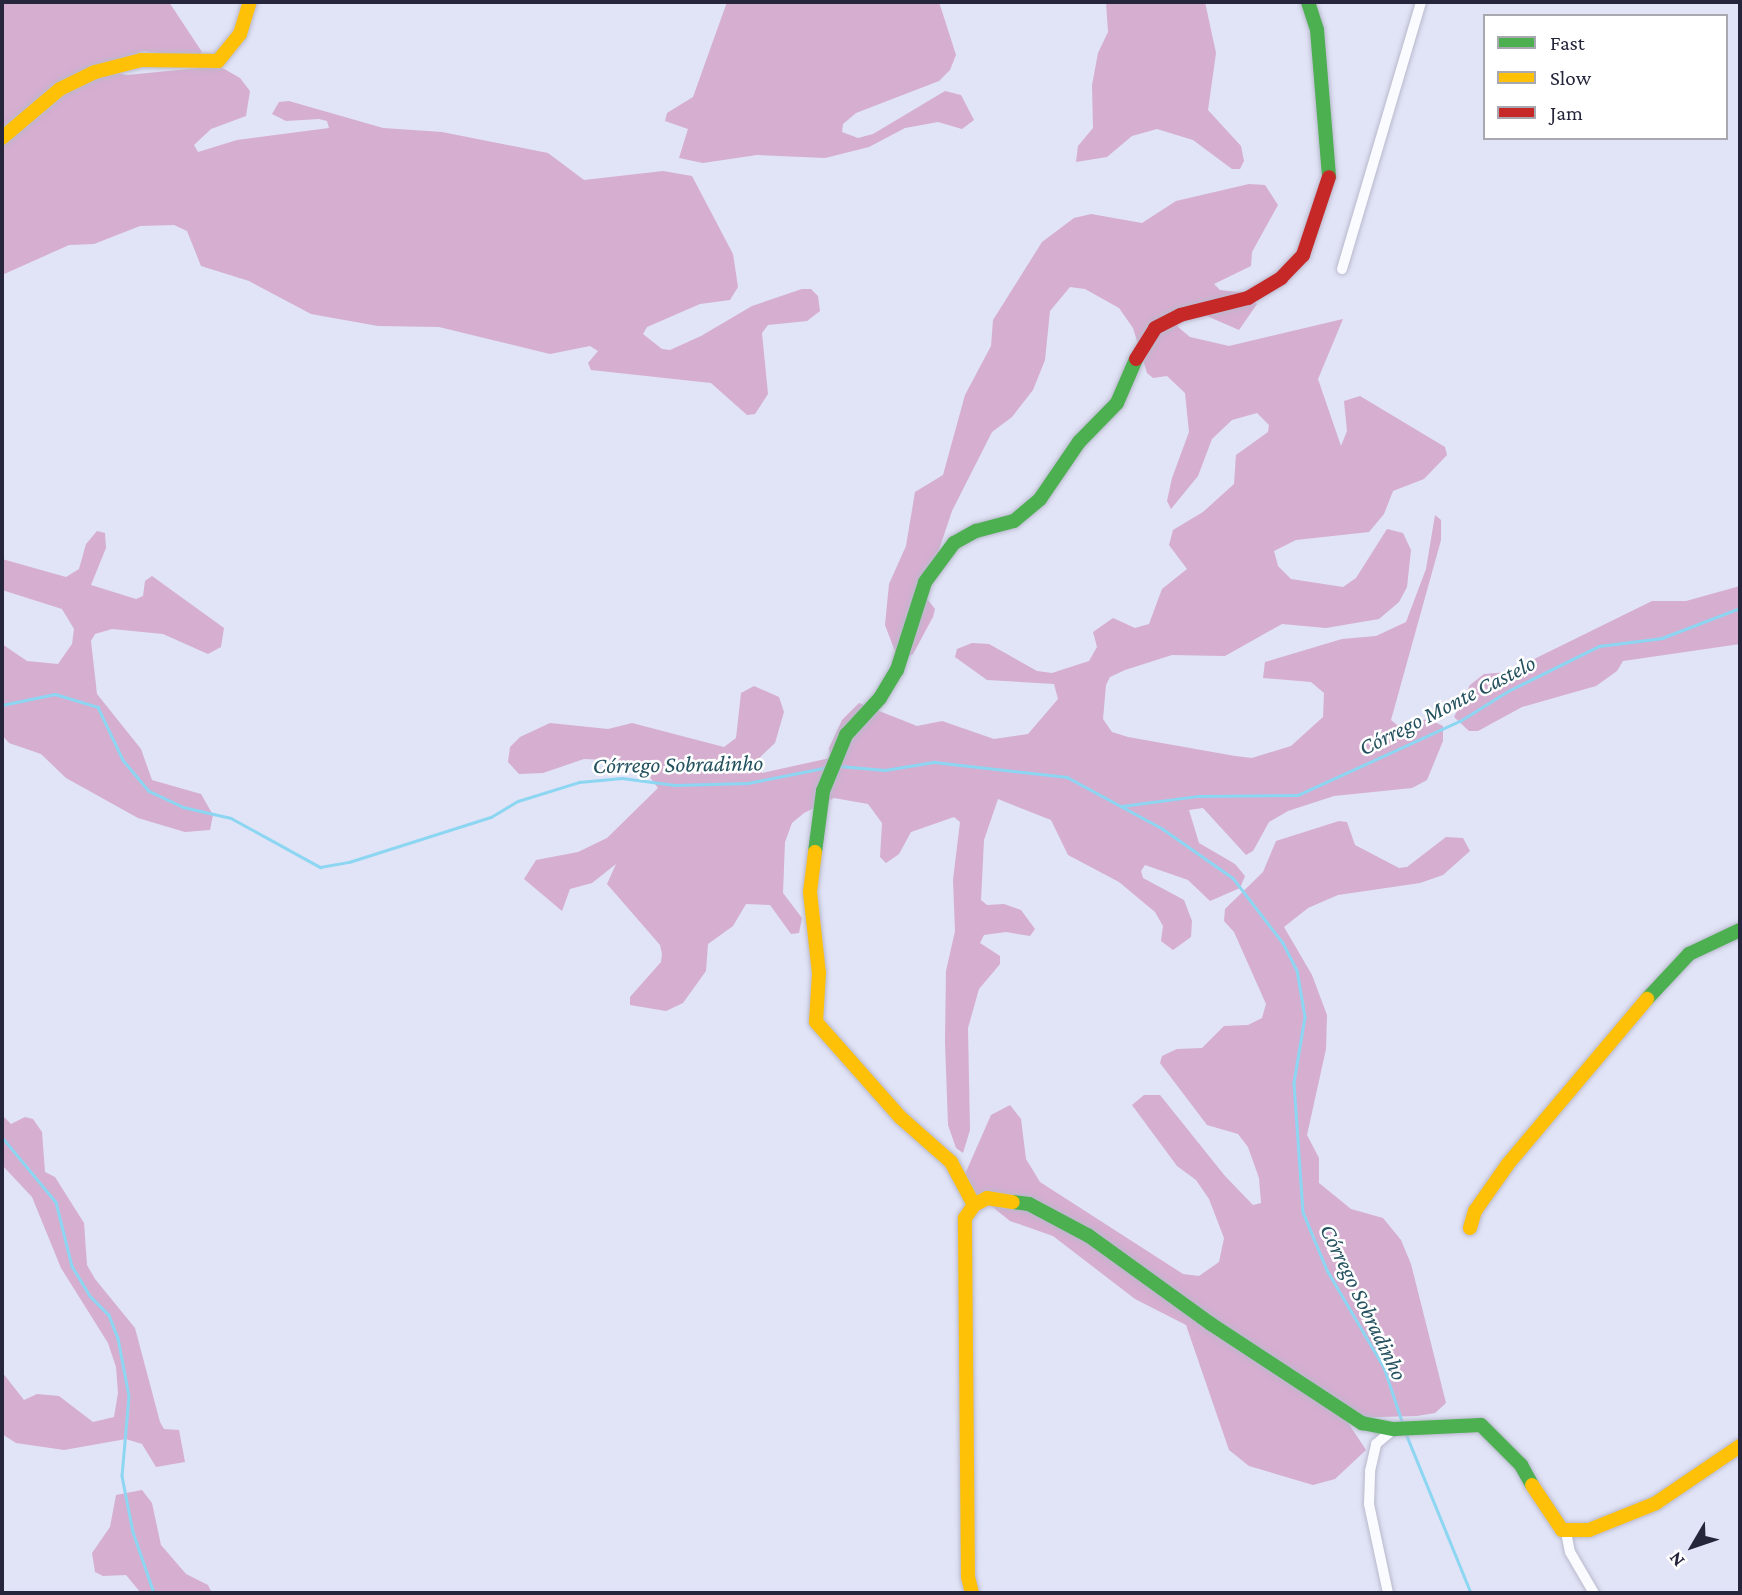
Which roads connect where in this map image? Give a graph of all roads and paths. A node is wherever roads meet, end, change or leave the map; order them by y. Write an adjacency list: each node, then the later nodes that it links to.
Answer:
1 (250, 2): 4 (street)
2 (1308, 2): 7 (street)
3 (1421, 2): 5 (street)
4 (2, 138)
5 (1342, 269)
6 (1740, 930): 8 (street)
7 (974, 1205): 9 (street); 12 (street)
8 (1469, 1228)
9 (1394, 1429): 11 (street); 13 (street)
10 (1737, 1453): 11 (street)
11 (1566, 1532): 14 (street)
12 (972, 1593)
13 (1388, 1593)
14 (1594, 1593)

